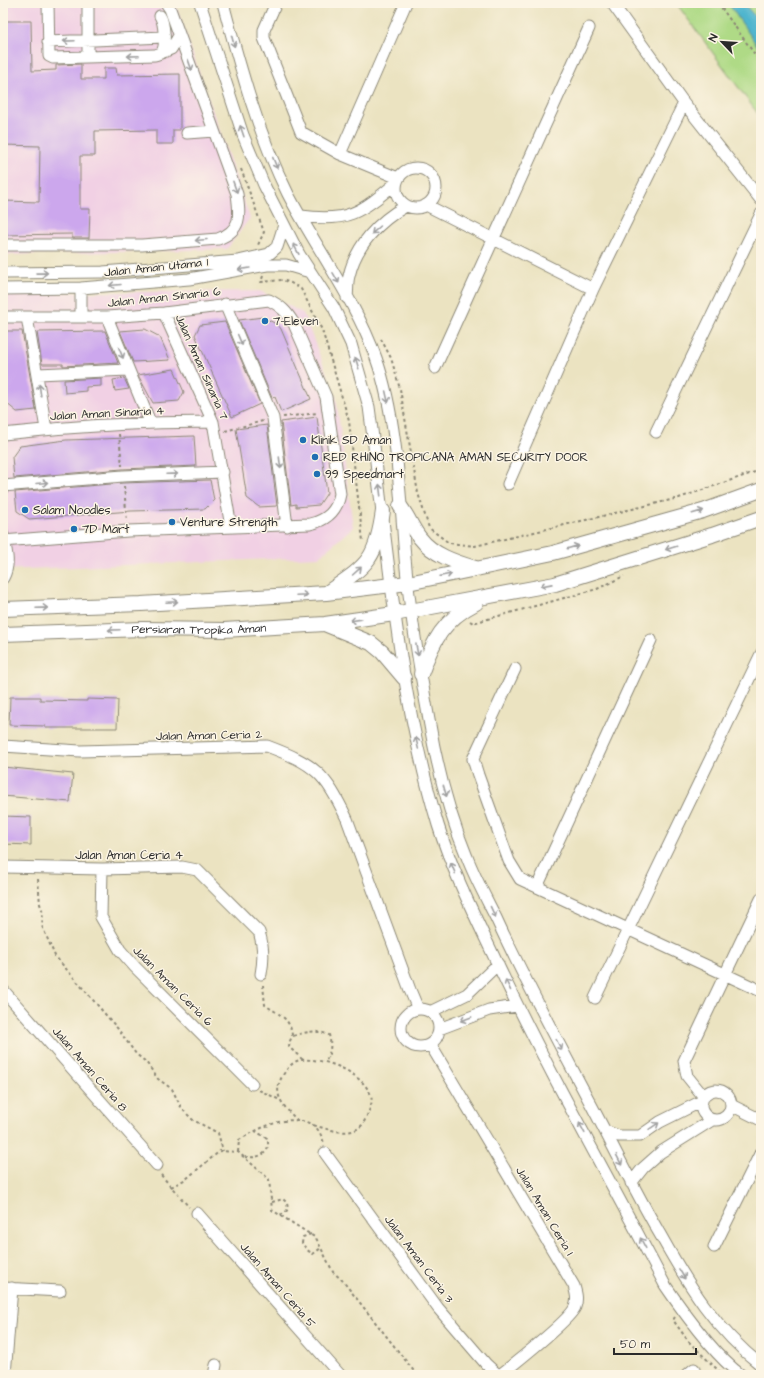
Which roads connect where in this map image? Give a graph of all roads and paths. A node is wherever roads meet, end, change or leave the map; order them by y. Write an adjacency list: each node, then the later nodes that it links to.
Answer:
1 (48, 3): 15 (street)
2 (88, 3): 14 (street)
3 (166, 3): 12 (street)
4 (200, 3): 29 (street, one-way to 4)
5 (223, 3): 28 (street, one-way to 28)
6 (276, 3): 22 (street)
7 (406, 3): 22 (street)
8 (612, 3): 19 (street)
9 (718, 3): 18 (path)
10 (160, 16): 13 (street)
11 (589, 28): 30 (street)
12 (179, 36): 16 (street); 20 (street, one-way to 20)
13 (164, 37): 14 (street); 16 (street)
14 (88, 40): 15 (street, one-way to 15); 17 (street)
15 (48, 42): 17 (street)
16 (161, 53): 17 (street, one-way to 17)
17 (88, 57)
18 (761, 63)
19 (684, 103): 24 (street); 38 (street)
20 (214, 131): 21 (street); 31 (street, one-way to 31)
21 (187, 133)
22 (340, 154): 23 (street)
23 (397, 181): 25 (street); 26 (street); 28 (street)
24 (761, 200)
25 (406, 206): 26 (street); 39 (street, one-way to 39)
26 (426, 206): 30 (street)
27 (761, 214): 52 (street)
28 (301, 216): 39 (street, one-way to 39)
29 (284, 226): 33 (street, Jalan Aman Utama 1); 34 (street, one-way to 29)
30 (494, 241): 38 (street); 46 (street)
31 (3, 245)
32 (64, 272): 33 (street, Jalan Aman Utama 1); 35 (street, Jalan Aman Utama 1, one-way to 32); 36 (street)
33 (103, 272): 36 (street)
34 (310, 272): 36 (street, Jalan Aman Utama 1, one-way to 36); 60 (street, one-way to 34)
35 (3, 273)
36 (81, 288): 37 (street, Jalan Aman Utama 1); 43 (street)
37 (3, 289)
38 (593, 289): 56 (street)
39 (347, 298): 59 (street, one-way to 59)
40 (225, 304): 41 (street, Jalan Aman Sinaria 6); 62 (street, one-way to 62); 62 (street, Jalan Aman Sinaria 6)
41 (164, 313): 45 (street, Jalan Aman Sinaria 6); 50 (street, Jalan Aman Sinaria 7)
42 (28, 316): 43 (street, Jalan Aman Sinaria 6); 44 (street, Jalan Aman Sinaria 6); 48 (street)
43 (81, 316): 45 (street, Jalan Aman Sinaria 6)
44 (3, 317)
45 (107, 317): 47 (street, one-way to 47)
46 (435, 368)
47 (128, 370): 48 (street); 49 (street)
48 (38, 374): 51 (street, one-way to 48)
49 (150, 422): 50 (street, Jalan Aman Sinaria 4); 51 (street, Jalan Aman Sinaria 4)
50 (213, 422): 55 (street, Jalan Aman Sinaria 7)
51 (46, 429): 53 (street, Jalan Aman Sinaria 4)
52 (656, 432)
53 (3, 434)
54 (761, 470): 65 (path)
55 (223, 472): 57 (street, one-way to 55); 63 (street, Jalan Aman Sinaria 7)
56 (508, 484)
57 (3, 486)
58 (761, 490): 66 (main road, Persiaran Tropika Aman, one-way to 58)
59 (400, 506): 66 (main road); 68 (street)
60 (383, 511): 69 (street); 70 (main road, one-way to 60)
61 (761, 518): 71 (main road, Persiaran Tropika Aman, one-way to 71)
62 (290, 526): 63 (street)
63 (231, 527): 64 (street)
64 (3, 539): 67 (street)
65 (450, 543)
66 (476, 568): 68 (main road, Persiaran Tropika Aman, one-way to 66)
67 (3, 578)
68 (408, 583): 69 (main road, Persiaran Tropika Aman); 73 (street)
69 (391, 585): 70 (main road, Persiaran Tropika Aman); 74 (street)
70 (326, 593): 72 (main road, Persiaran Tropika Aman, one-way to 70)
71 (488, 596): 73 (main road, Persiaran Tropika Aman); 80 (main road)
72 (3, 609)
73 (410, 611): 74 (main road, Persiaran Tropika Aman); 80 (street, one-way to 80)
74 (394, 614): 75 (main road, Persiaran Tropika Aman, one-way to 75); 81 (street)
75 (325, 624): 76 (main road, Persiaran Tropika Aman, one-way to 76); 81 (main road)
76 (3, 634)
77 (651, 640): 86 (street)
78 (761, 654): 88 (street)
79 (515, 669): 86 (street)
80 (421, 674): 112 (street, one-way to 112)
81 (404, 678): 89 (street, one-way to 81)
82 (3, 746): 96 (street, Jalan Aman Ceria 2)
83 (3, 867): 84 (street, Jalan Aman Ceria 4)
84 (38, 868): 85 (street, Jalan Aman Ceria 4); 113 (path)
85 (102, 870): 91 (street, Jalan Aman Ceria 4); 103 (street, Jalan Aman Ceria 6)
86 (537, 887): 88 (street)
87 (761, 899): 90 (street)
88 (628, 929): 90 (street); 94 (street)
89 (498, 964): 95 (street, one-way to 89); 97 (street)
90 (726, 973): 93 (street); 104 (street)
91 (261, 974): 99 (path)
92 (3, 990): 118 (street, Jalan Aman Ceria 8)
93 (761, 991)
94 (595, 998)
95 (518, 1006): 98 (street, one-way to 98); 134 (street, one-way to 95)
96 (418, 1009): 97 (street); 100 (street)
97 (430, 1012): 98 (street)
98 (438, 1029): 100 (street)
99 (292, 1036): 101 (path); 102 (path)
100 (430, 1044): 133 (street, Jalan Aman Ceria 1)
101 (303, 1060): 102 (path); 105 (path)
102 (325, 1063): 110 (path)
103 (252, 1084): 105 (path)
104 (703, 1098): 106 (street); 107 (street); 112 (street, one-way to 104)
105 (281, 1100): 109 (path)
106 (731, 1105): 107 (street); 108 (street)
107 (712, 1120): 119 (street)
108 (761, 1120)
109 (298, 1121): 110 (path); 111 (path)
110 (313, 1125): 116 (path)
111 (255, 1131): 114 (path); 117 (path)
112 (605, 1131): 119 (street, one-way to 119)
113 (223, 1151): 114 (path); 120 (path)
114 (238, 1152): 117 (path)
115 (761, 1152): 125 (street)
116 (325, 1153): 133 (street, Jalan Aman Ceria 3)
117 (244, 1157): 121 (path)
118 (157, 1165): 120 (path)
119 (631, 1183): 129 (street, one-way to 129)
120 (171, 1187): 122 (path)
121 (272, 1202): 123 (path); 123 (path)
122 (197, 1213): 131 (street, Jalan Aman Ceria 5)
123 (278, 1215): 124 (path)
124 (311, 1234): 126 (path); 126 (path)
125 (714, 1247)
126 (322, 1248): 132 (path)
127 (7, 1288): 128 (street); 130 (street)
128 (60, 1291)
129 (761, 1365)
130 (5, 1375)
131 (340, 1375)
132 (417, 1375)
133 (499, 1375)
134 (741, 1375)

